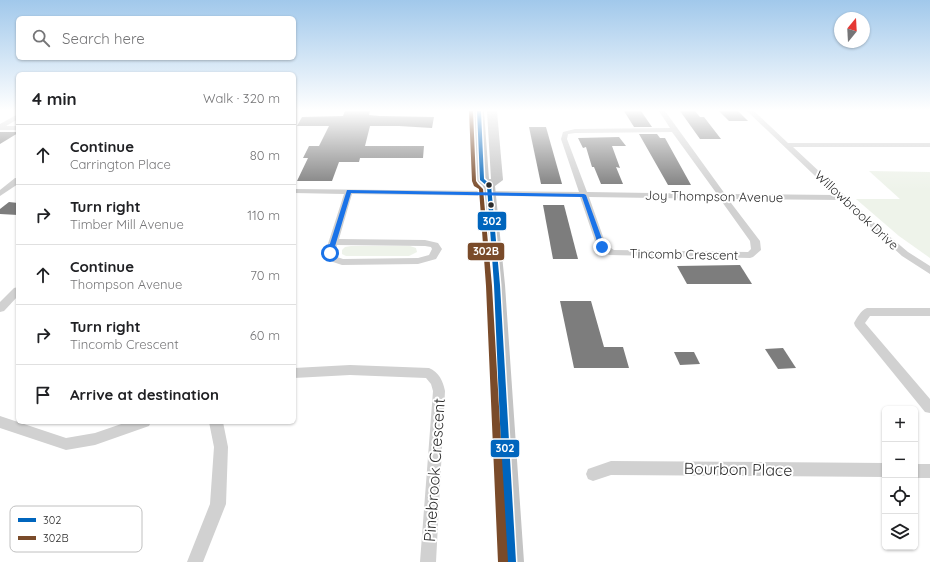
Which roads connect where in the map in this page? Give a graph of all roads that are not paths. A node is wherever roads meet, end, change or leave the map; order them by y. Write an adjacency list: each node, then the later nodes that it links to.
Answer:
1 (480, 137): 11 (main road)
2 (494, 137): 11 (main road)
3 (564, 137): 15 (street)
4 (679, 137): 16 (street)
5 (779, 137): 6 (street, Willowbrook Drive)
6 (788, 145): 7 (street); 17 (street, Willowbrook Drive)
7 (930, 145)
8 (16, 182): 9 (street)
9 (9, 187): 10 (street); 14 (street)
10 (16, 187)
11 (490, 190): 13 (street, Joy Thompson Avenue); 15 (street, Joy Thompson Avenue); 34 (main road)
12 (296, 191): 13 (street, Joy Thompson Avenue)
13 (349, 192): 18 (street)
14 (0, 194)
15 (584, 195): 16 (street, Joy Thompson Avenue); 16 (street, Tincomb Crescent)
16 (723, 196): 17 (street, Joy Thompson Avenue)
17 (844, 198): 19 (street, Willowbrook Drive)
18 (334, 242): 18 (street)
19 (930, 271)
20 (16, 292): 21 (street)
21 (0, 308)
22 (930, 312): 24 (street)
23 (296, 373): 33 (street, Pinebrook Crescent)
24 (930, 408)
25 (0, 422): 26 (street)
26 (138, 424)
27 (216, 424): 32 (street)
28 (882, 470): 31 (street, Bourbon Place)
29 (918, 471): 30 (street)
30 (930, 471)
31 (593, 474)
32 (195, 562)
33 (428, 562)
34 (511, 562)

